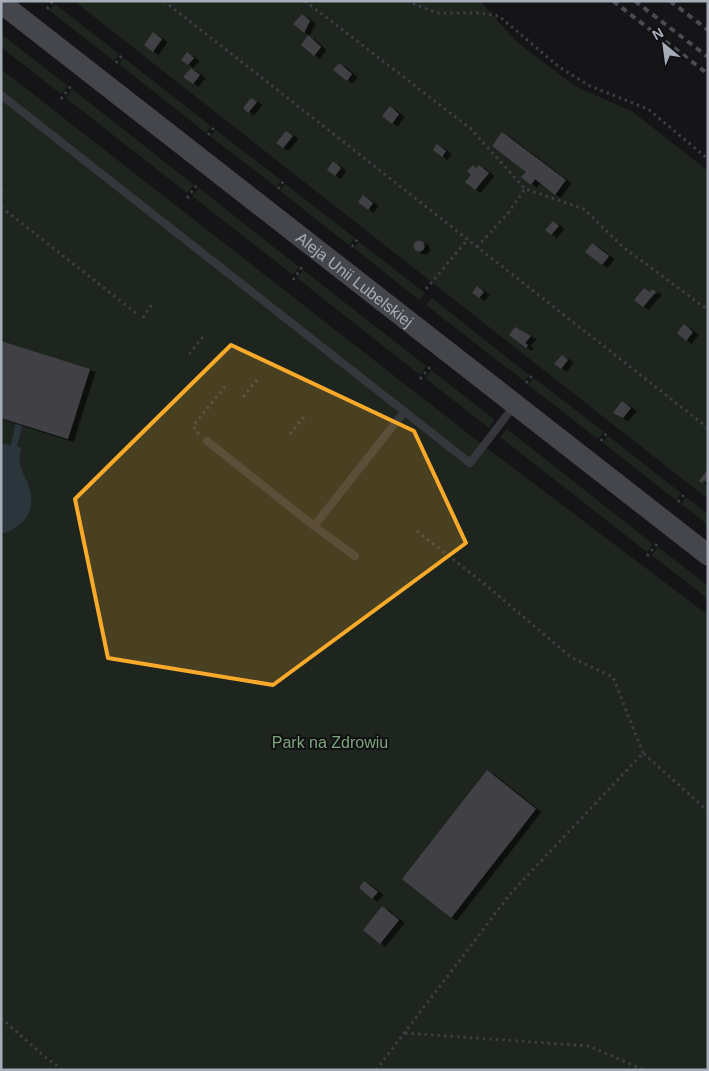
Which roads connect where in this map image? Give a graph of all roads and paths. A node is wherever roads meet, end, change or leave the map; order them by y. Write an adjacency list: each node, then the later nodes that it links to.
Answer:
1 (53, 1): 6 (path)
2 (164, 1): 24 (path)
3 (305, 1): 18 (path)
4 (407, 1): 14 (path)
5 (1, 3): 43 (street, Aleja Unii Lubelskiej)
6 (47, 9)
7 (124, 53): 8 (path)
8 (116, 63)
9 (71, 86): 11 (path)
10 (1, 95): 44 (lane)
11 (61, 99)
12 (216, 124): 13 (path)
13 (208, 134)
14 (708, 159)
15 (285, 179): 19 (path)
16 (197, 185): 21 (path)
17 (5, 187): 20 (path)
18 (525, 188): 26 (path); 31 (path)
19 (278, 189)
20 (1, 191)
21 (187, 198)
22 (1, 207): 32 (path)
23 (359, 237): 25 (path)
24 (468, 239): 26 (path); 29 (path)
25 (352, 247)
26 (477, 247): 46 (path)
27 (302, 267): 28 (path)
28 (293, 280)
29 (426, 289)
30 (152, 304): 33 (path)
31 (708, 310)
32 (136, 313)
33 (143, 318)
34 (202, 337): 35 (path)
35 (188, 354)
36 (430, 367): 38 (path)
37 (534, 373): 40 (path)
38 (420, 379)
39 (257, 380): 42 (path)
40 (526, 383)
41 (227, 384): 49 (path)
42 (243, 397)
43 (516, 404): 44 (lane); 56 (street, Aleja Unii Lubelskiej)
44 (404, 412): 53 (lane)
45 (304, 417): 48 (path)
46 (708, 428)
47 (608, 431): 50 (path)
48 (290, 434)
49 (207, 441): 53 (lane)
50 (600, 441)
51 (686, 492): 52 (path)
52 (678, 502)
53 (314, 526): 57 (lane)
54 (417, 531): 59 (path)
55 (657, 544): 58 (path)
56 (708, 555)
57 (355, 556)
58 (647, 556)
59 (643, 753): 60 (path); 62 (path)
60 (708, 810)
61 (1, 1018): 63 (path)
62 (404, 1033): 64 (path); 65 (path)
63 (63, 1070)
64 (376, 1070)
65 (644, 1070)

